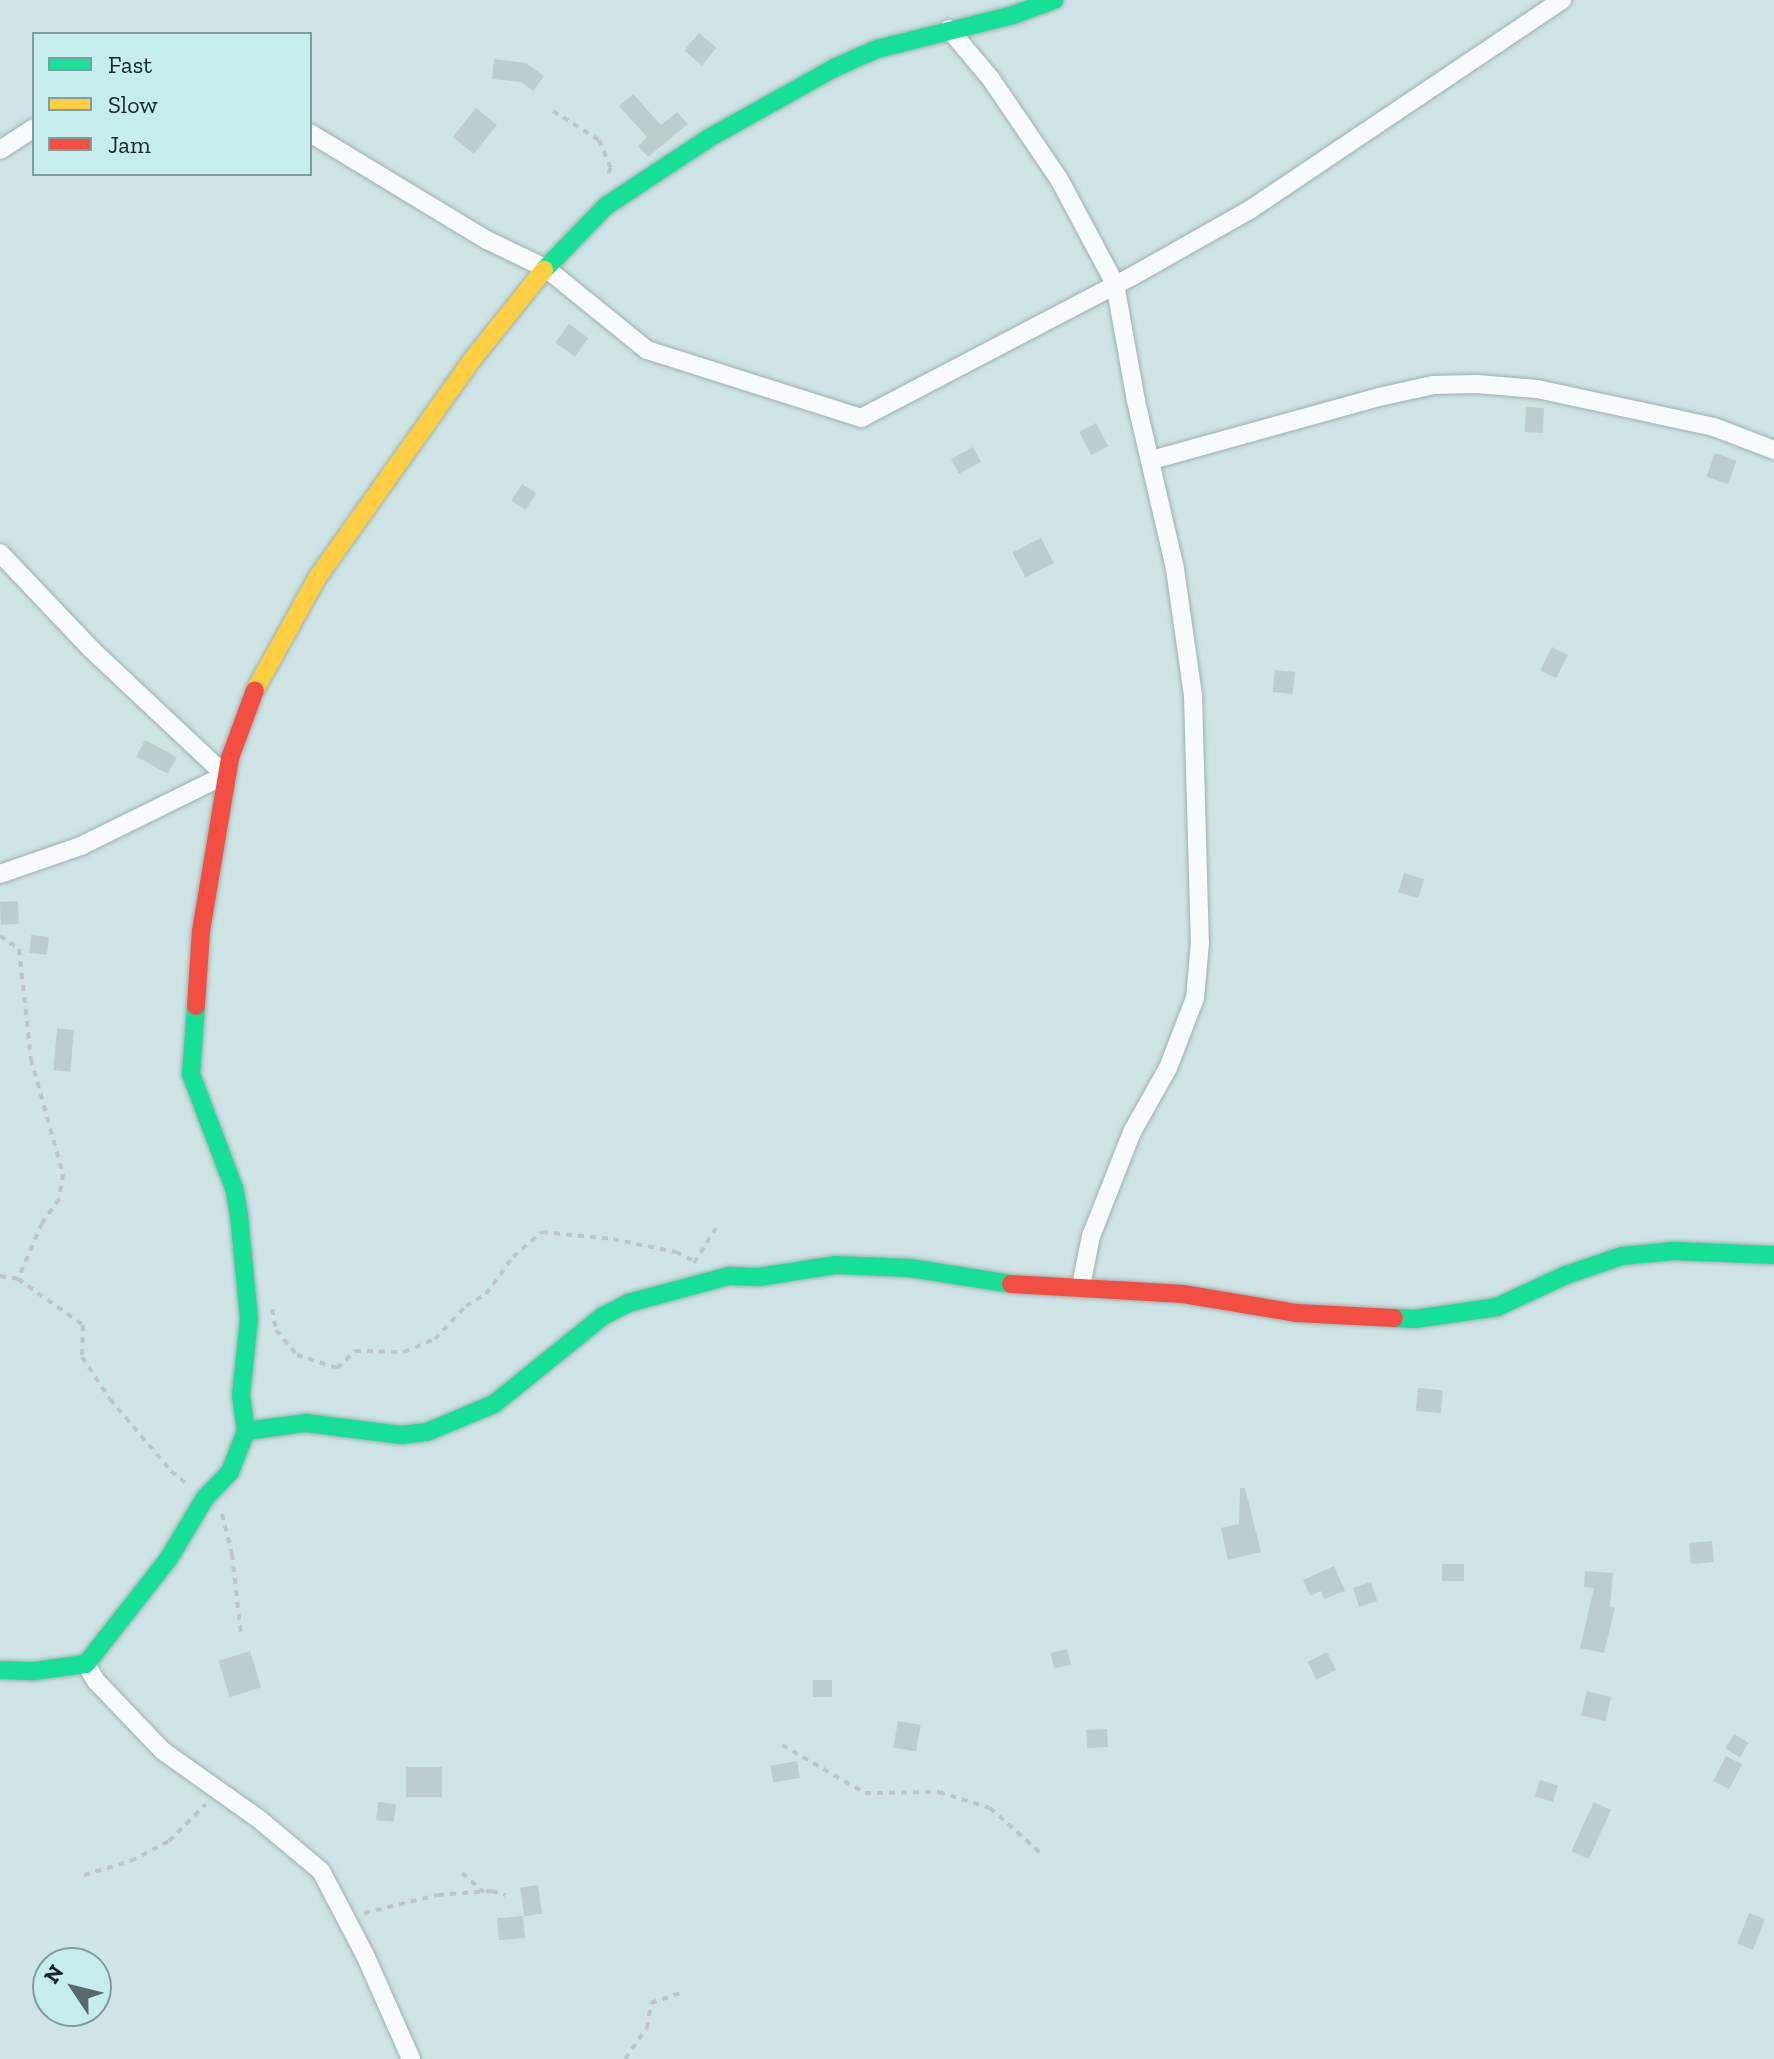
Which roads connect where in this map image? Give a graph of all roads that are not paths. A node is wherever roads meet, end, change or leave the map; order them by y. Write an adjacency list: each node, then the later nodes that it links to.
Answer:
1 (1054, 0): 3 (street)
2 (1562, 0): 8 (street)
3 (949, 29): 7 (street); 8 (street)
4 (32, 129): 6 (street)
5 (312, 134): 7 (street)
6 (0, 150)
7 (547, 269): 8 (street); 12 (street)
8 (1115, 284): 10 (street)
9 (1774, 450): 10 (street)
10 (1152, 460): 15 (street)
11 (0, 553): 12 (street)
12 (225, 775): 13 (street); 16 (street)
13 (0, 874)
14 (1774, 1255): 15 (street)
15 (1081, 1286): 16 (street)
16 (246, 1431): 17 (street)
17 (86, 1664): 18 (street); 19 (street)
18 (0, 1670)
19 (411, 2059)

